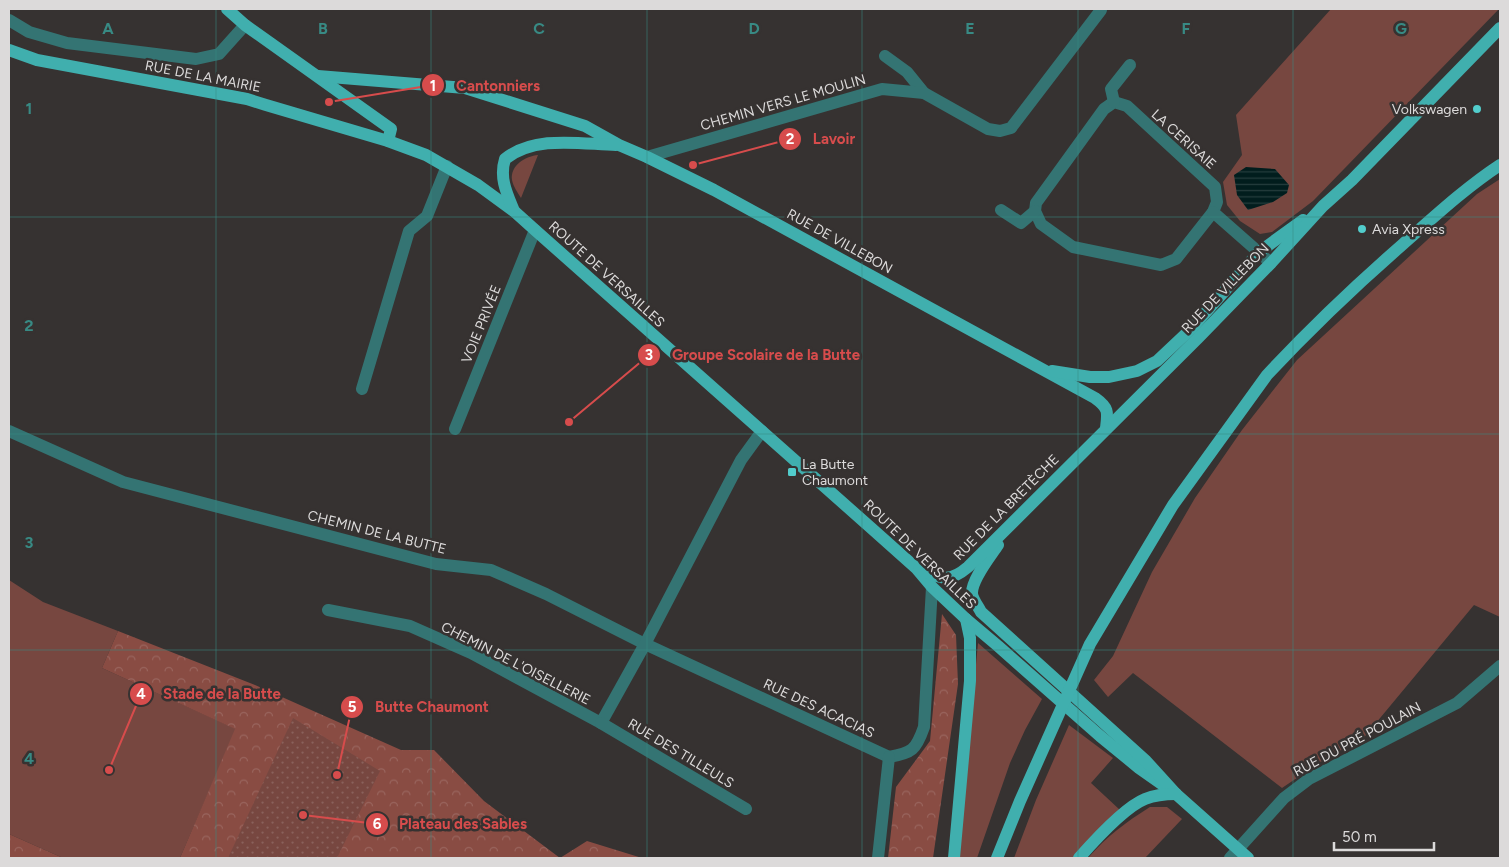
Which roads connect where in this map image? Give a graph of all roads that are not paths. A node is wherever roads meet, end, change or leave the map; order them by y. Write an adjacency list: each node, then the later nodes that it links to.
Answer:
1 (227, 9): 4 (main road)
2 (1101, 10): 10 (street, CHEMIN VERS LE MOULIN)
3 (9, 20): 4 (street)
4 (245, 25): 9 (main road)
5 (1500, 28): 17 (main road, RUE DE VILLEBON)
6 (9, 50): 12 (main road, RUE DE LA MAIRIE)
7 (885, 56): 10 (street)
8 (1130, 65): 11 (street)
9 (318, 76): 12 (main road); 13 (main road)
10 (924, 93): 14 (street, CHEMIN VERS LE MOULIN)
11 (1114, 102): 20 (street); 21 (street, LA CERISAIE)
12 (388, 141): 16 (main road, ROUTE DE VERSAILLES)
13 (618, 145): 14 (main road, RUE DE VILLEBON); 19 (main road)
14 (647, 156): 25 (main road, RUE DE VILLEBON)
15 (1500, 165): 43 (main road)
16 (447, 166): 19 (main road, ROUTE DE VERSAILLES); 26 (street)
17 (1323, 206): 23 (main road, RUE DE VILLEBON); 24 (main road, RUE DE VILLEBON)
18 (1001, 210): 20 (street)
19 (515, 212): 22 (main road, ROUTE DE VERSAILLES)
20 (1035, 212): 21 (street)
21 (1213, 212): 23 (street)
22 (535, 230): 28 (street, VOIE PRIVÉE); 30 (main road, ROUTE DE VERSAILLES)
23 (1259, 252): 24 (street); 25 (main road, RUE DE VILLEBON)
24 (1272, 263): 27 (main road, RUE DE VILLEBON)
25 (1045, 370): 27 (main road, RUE DE VILLEBON)
26 (362, 389)
27 (1106, 428): 31 (main road, RUE DE LA BRETÈCHE)
28 (455, 429)
29 (9, 431): 36 (street, CHEMIN DE LA BUTTE)
30 (762, 432): 32 (main road, ROUTE DE VERSAILLES); 36 (street)
31 (1010, 526): 32 (main road, RUE DE LA BRETÈCHE); 37 (main road)
32 (916, 568): 33 (main road, ROUTE DE VERSAILLES)
33 (932, 587): 35 (main road, ROUTE DE VERSAILLES); 41 (street)
34 (328, 610): 39 (street, CHEMIN DE L'OISELLERIE)
35 (966, 619): 37 (main road, ROUTE DE VERSAILLES); 47 (main road)
36 (645, 644): 39 (street, CHEMIN DE L'OISELLERIE); 41 (street, RUE DES ACACIAS)
37 (1030, 665): 40 (main road, ROUTE DE VERSAILLES); 40 (main road, ROUTE DE VERSAILLES)
38 (1500, 666): 45 (street, RUE DU PRÉ POULAIN)
39 (601, 723): 44 (street, RUE DES TILLEULS)
40 (1103, 730): 42 (main road, ROUTE DE VERSAILLES)
41 (889, 757): 46 (street)
42 (1176, 794): 45 (main road, ROUTE DE VERSAILLES); 50 (main road)
43 (1020, 801): 48 (main road); 49 (main road)
44 (746, 809)
45 (1233, 854): 51 (main road, ROUTE DE VERSAILLES)
46 (878, 858)
47 (954, 858)
48 (997, 858)
49 (1002, 858)
50 (1079, 858)
51 (1248, 858)

